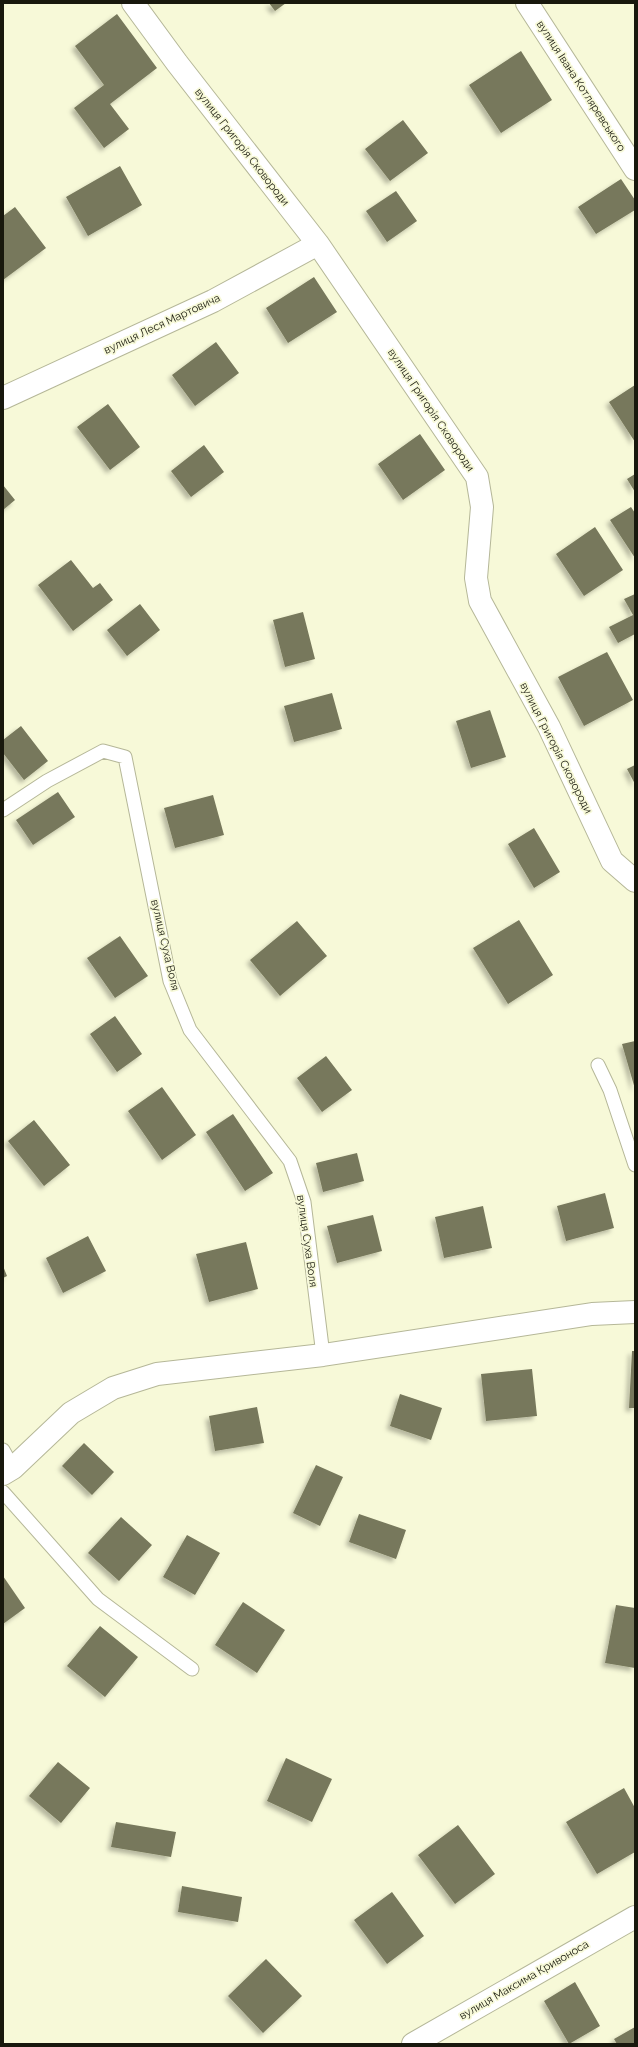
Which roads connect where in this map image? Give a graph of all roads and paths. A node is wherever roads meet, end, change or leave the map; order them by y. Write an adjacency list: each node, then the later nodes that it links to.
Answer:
1 (133, 3): 4 (street, вулиця Григорія Сковороди)
2 (527, 3): 3 (street, вулиця Івана Котляревського)
3 (635, 169)
4 (318, 244): 5 (street, вулиця Леся Мартовича); 7 (street, вулиця Григорія Сковороди)
5 (3, 398)
6 (3, 810): 11 (lane, вулиця Суха Воля)
7 (635, 881)
8 (598, 1065): 9 (lane)
9 (635, 1166)
10 (635, 1312): 11 (street)
11 (323, 1355): 12 (street)
12 (6, 1464)
13 (3, 1492): 14 (lane)
14 (192, 1669)
15 (635, 1917): 16 (street, вулиця Максима Кривоноса)
16 (413, 2044)

